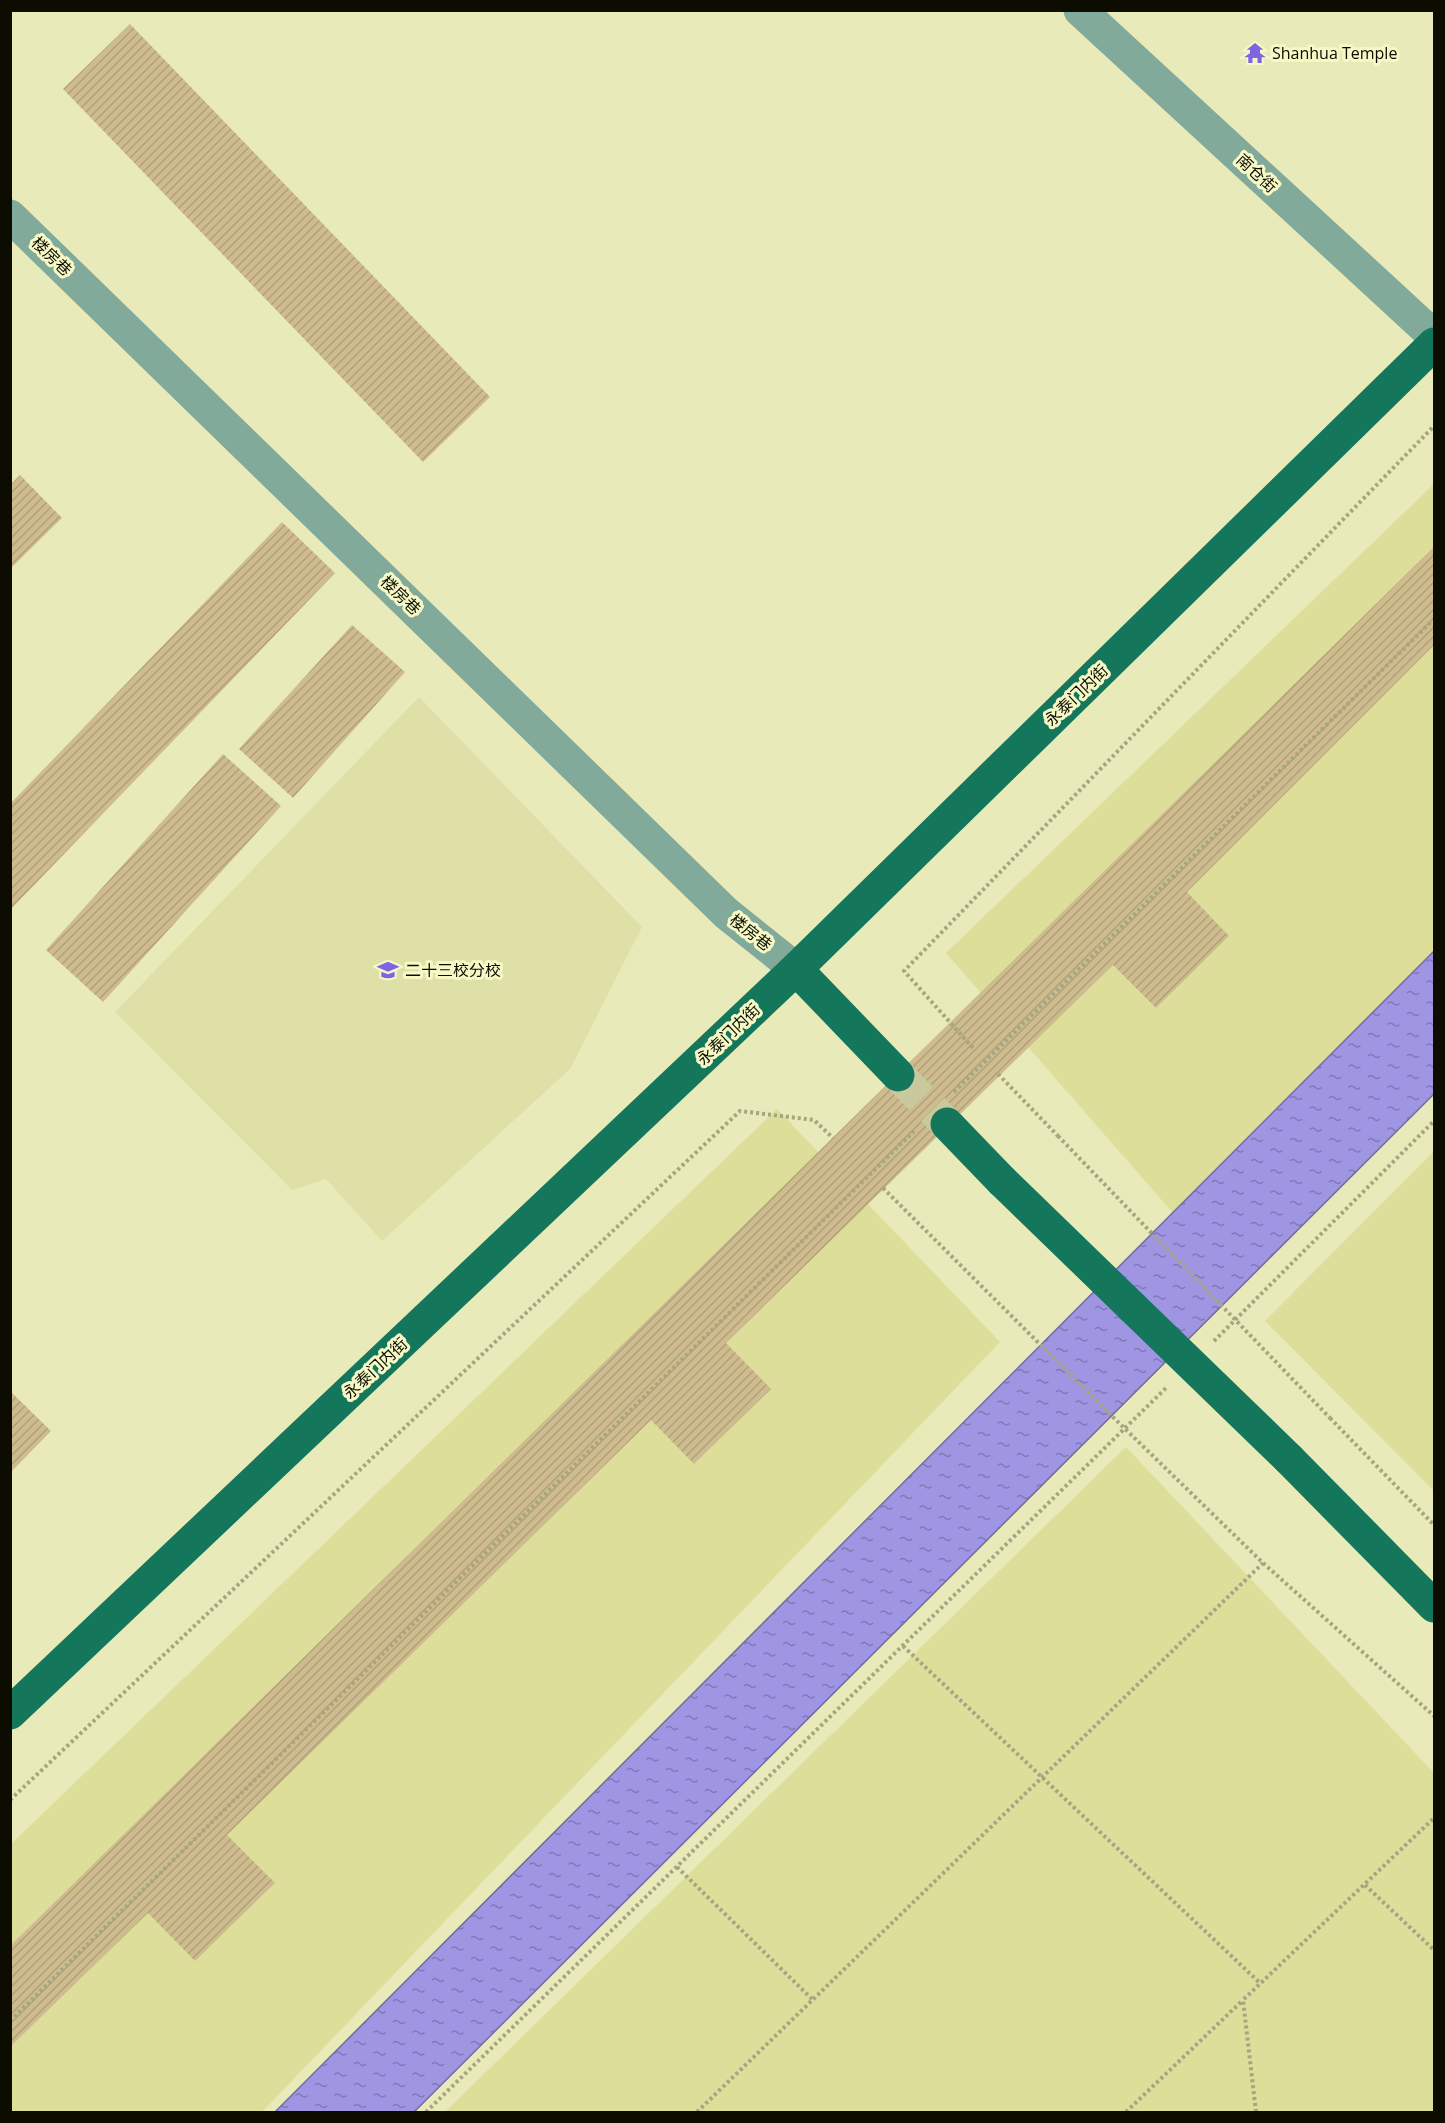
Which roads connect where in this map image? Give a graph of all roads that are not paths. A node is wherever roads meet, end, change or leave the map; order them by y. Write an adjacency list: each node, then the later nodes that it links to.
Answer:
1 (1080, 10): 3 (street, 南仓街)
2 (10, 216): 5 (street, 楼房巷)
3 (1434, 336)
4 (1434, 344): 5 (main road, 永泰门内街)
5 (796, 969): 6 (main road); 9 (main road, 永泰门内街)
6 (898, 1075)
7 (948, 1111): 8 (main road, bridge)
8 (1434, 1606)
9 (10, 1713)

